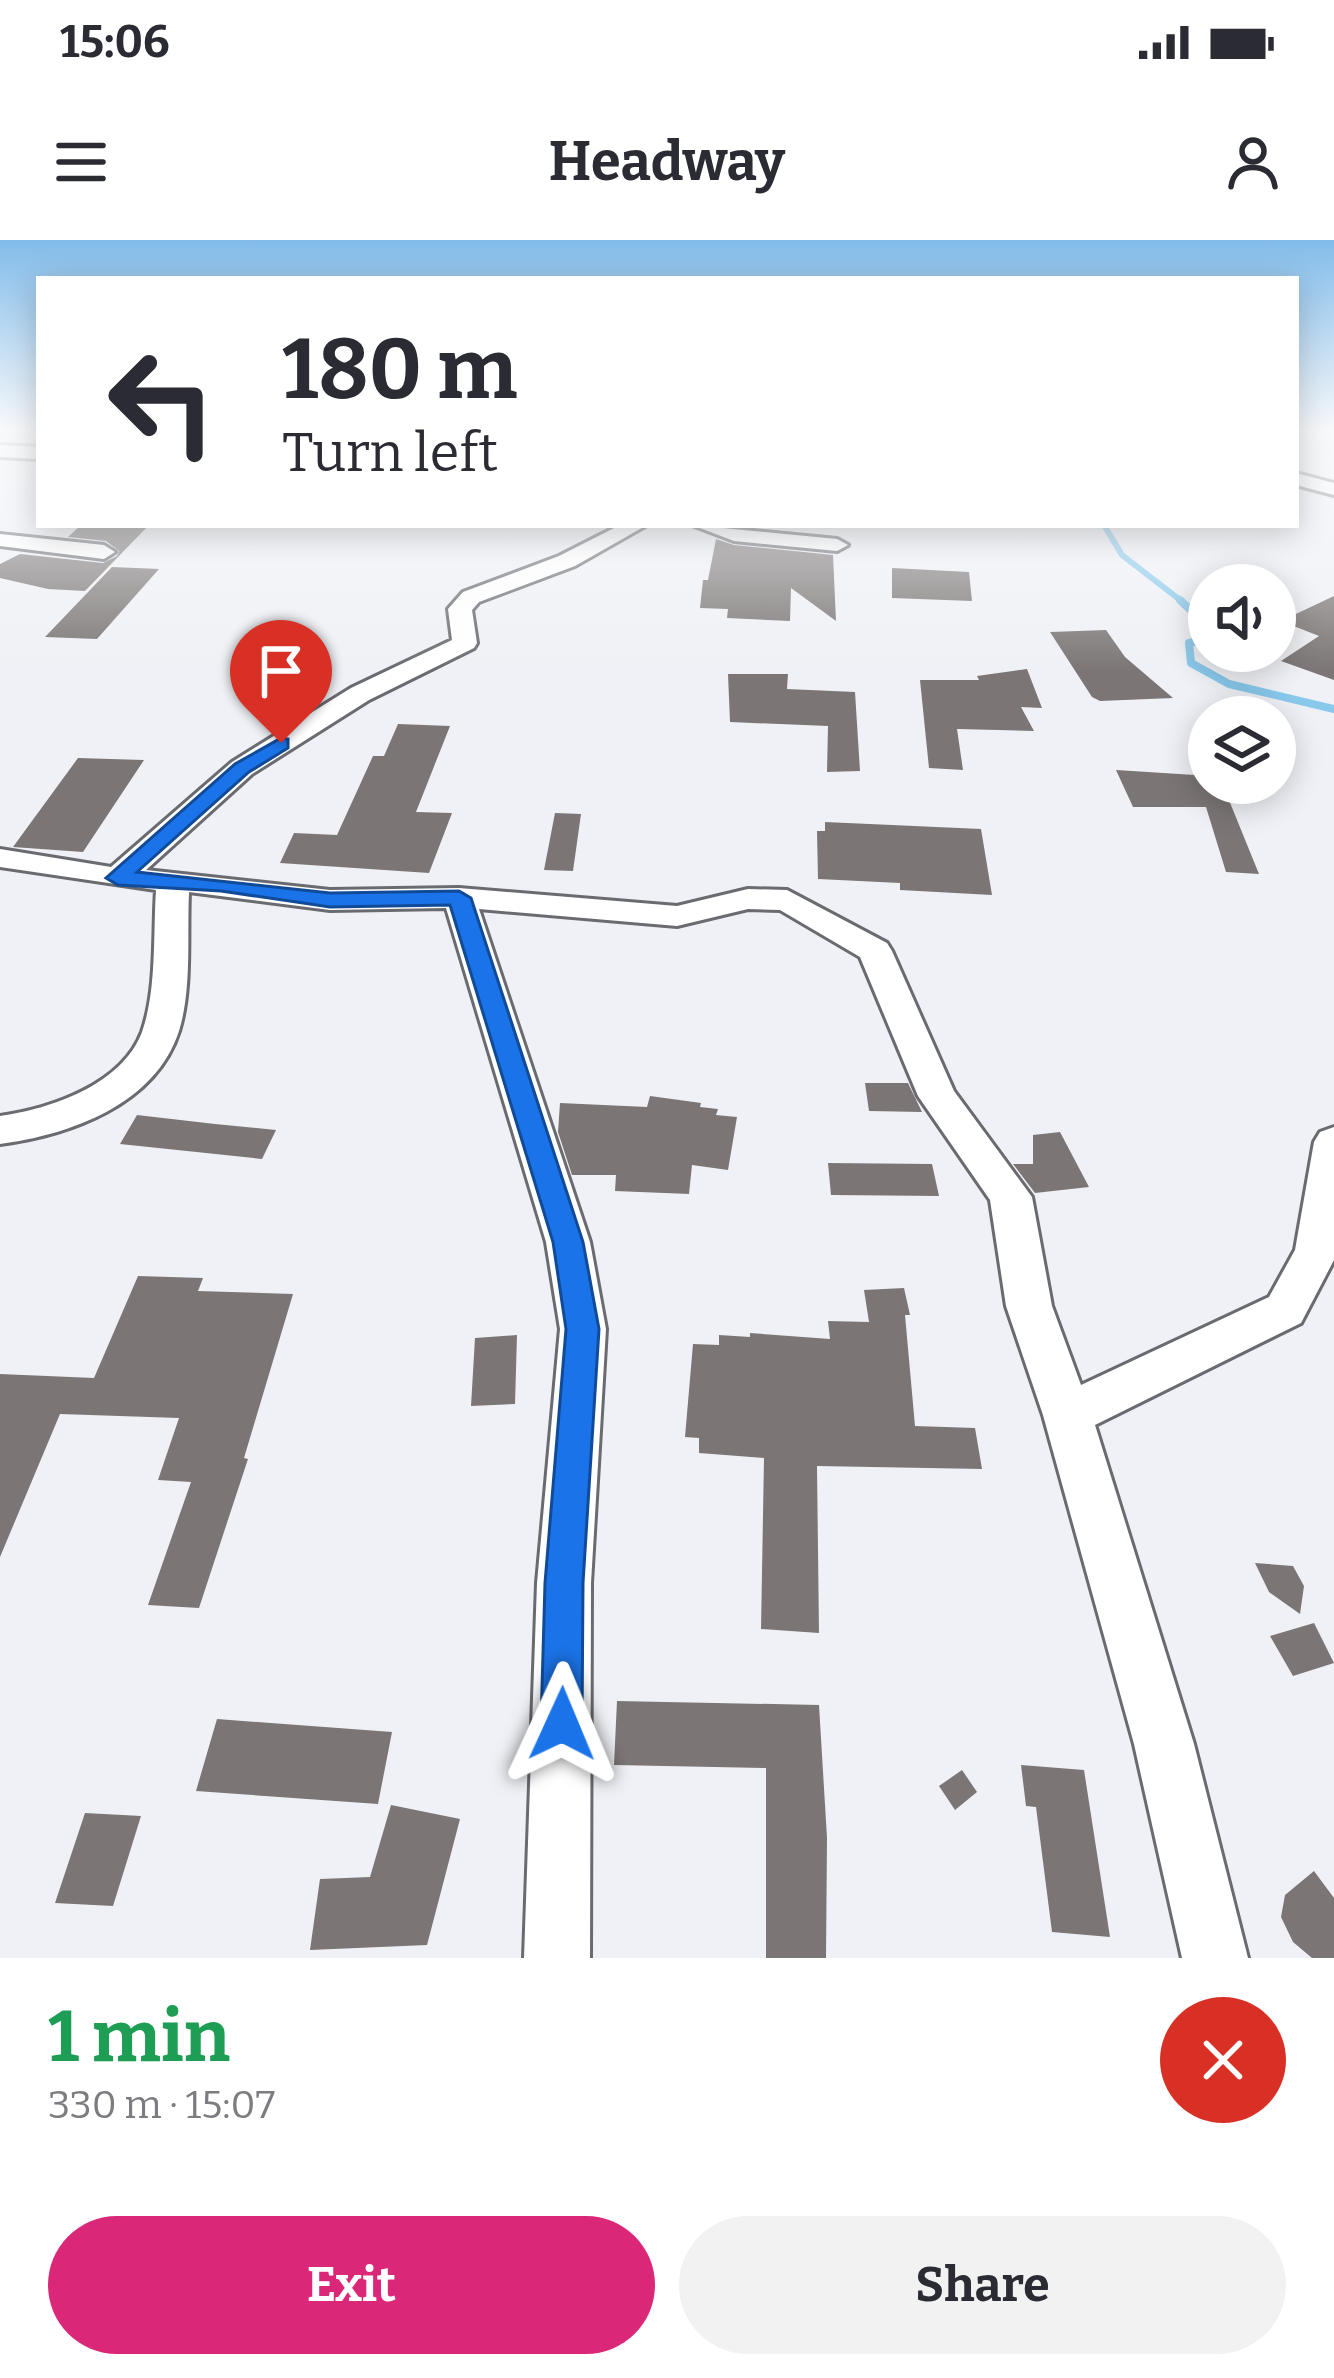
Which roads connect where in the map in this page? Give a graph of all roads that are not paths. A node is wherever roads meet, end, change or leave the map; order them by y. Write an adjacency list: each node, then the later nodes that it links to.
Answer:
1 (630, 528): 7 (street)
2 (712, 528): 4 (street)
3 (0, 540): 5 (street)
4 (837, 544)
5 (104, 552)
6 (0, 858): 7 (street)
7 (118, 878): 8 (street)
8 (173, 882): 9 (street); 10 (street)
9 (459, 898): 12 (street); 13 (street)
10 (0, 1130)
11 (1334, 1142): 12 (street)
12 (1067, 1415): 14 (street)
13 (556, 1958)
14 (1215, 1958)

